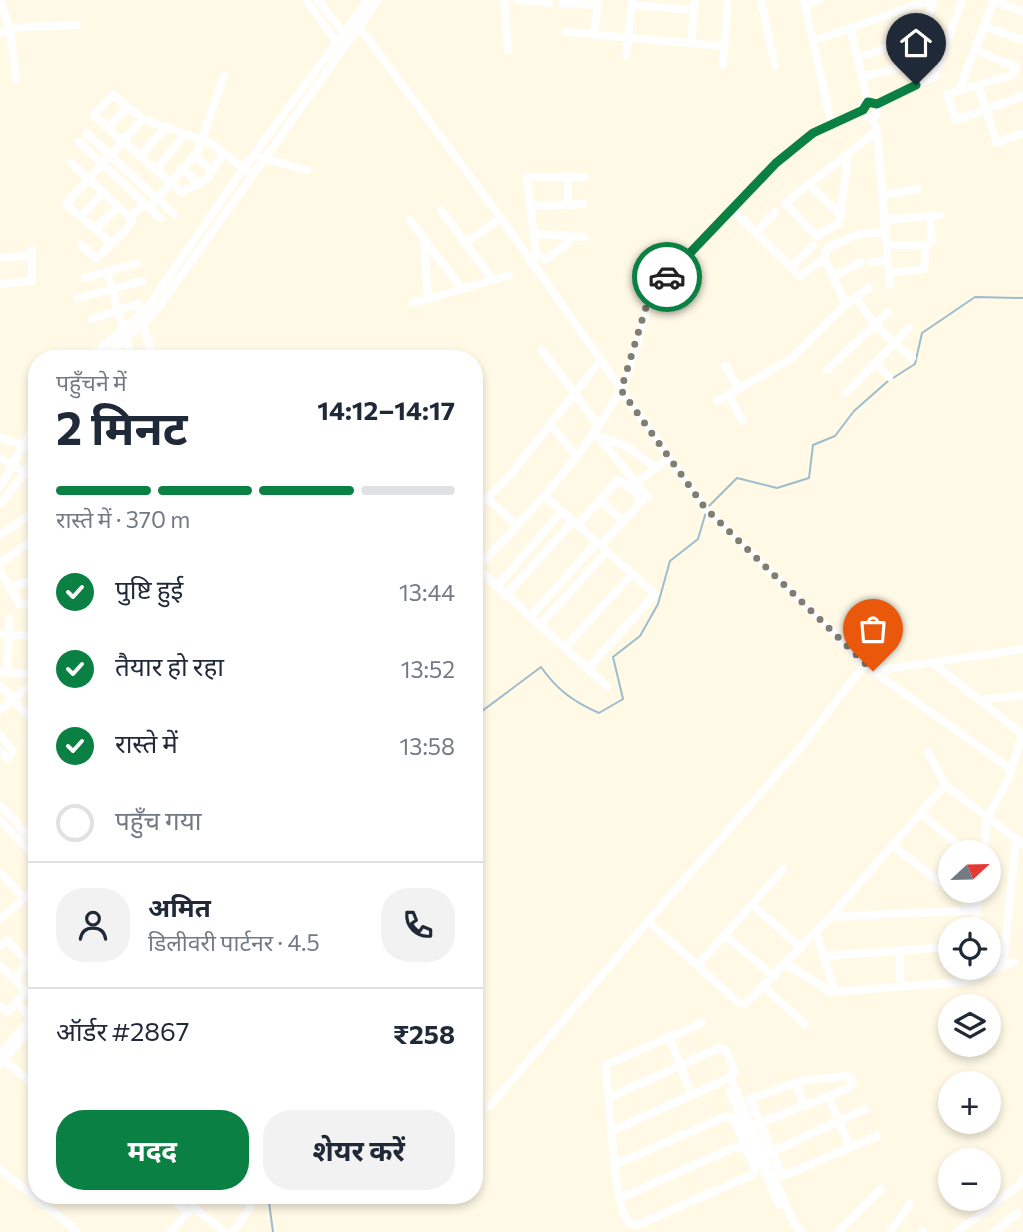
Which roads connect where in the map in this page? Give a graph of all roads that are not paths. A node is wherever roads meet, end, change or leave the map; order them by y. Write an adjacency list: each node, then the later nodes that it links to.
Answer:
1 (0, 0): 25 (street)
2 (306, 0): 35 (street)
3 (318, 0): 30 (street)
4 (368, 0): 21 (street)
5 (378, 0): 21 (street)
6 (504, 0): 37 (street)
7 (518, 0): 15 (street)
8 (695, 0): 19 (street)
9 (728, 0): 36 (street)
10 (761, 0): 42 (street)
11 (818, 0): 14 (street)
12 (932, 0): 24 (street); 29 (street)
13 (962, 0): 49 (street)
14 (804, 2): 33 (street)
15 (549, 3)
16 (562, 3): 17 (street)
17 (598, 3): 28 (street)
18 (632, 3): 19 (street); 31 (street)
19 (694, 10): 34 (street)
20 (1023, 12): 23 (street)
21 (357, 23): 30 (street); 105 (street)
22 (77, 25): 25 (street)
23 (984, 26): 32 (street); 38 (street)
24 (850, 28): 33 (street); 40 (street)
25 (10, 30): 27 (street); 45 (street)
26 (566, 32): 28 (street)
27 (0, 33)
28 (594, 35): 31 (street)
29 (921, 36): 40 (street); 44 (street)
30 (346, 37): 35 (street)
31 (628, 38): 34 (street); 39 (street)
32 (1023, 40)
33 (813, 41): 57 (street)
34 (691, 43): 36 (street)
35 (340, 46): 70 (street); 73 (street)
36 (723, 46): 41 (street)
37 (508, 50)
38 (975, 50): 46 (street); 47 (street)
39 (626, 56)
40 (858, 58): 44 (street)
41 (723, 64)
42 (775, 66)
43 (224, 76): 64 (street)
44 (862, 76): 49 (street)
45 (16, 79)
46 (978, 85): 47 (street); 52 (street)
47 (959, 90): 52 (street)
48 (1023, 96): 52 (street)
49 (872, 103): 53 (street); 54 (street)
50 (104, 106): 51 (street); 55 (street); 58 (street)
51 (128, 107): 55 (street); 56 (street)
52 (984, 108): 62 (street)
53 (863, 110): 54 (street); 57 (street)
54 (872, 117): 60 (street)
55 (116, 119): 58 (street)
56 (143, 119): 59 (street); 65 (street)
57 (831, 122): 97 (street)
58 (108, 127): 65 (street)
59 (166, 127): 63 (street); 69 (street)
60 (877, 131): 72 (street); 90 (street)
61 (86, 132): 68 (street)
62 (1023, 132)
63 (185, 134): 64 (street); 78 (street)
64 (203, 139): 67 (street); 71 (street)
65 (124, 141): 68 (street); 69 (street)
66 (79, 142): 75 (street)
67 (225, 153): 77 (street); 79 (street)
68 (111, 155): 75 (street); 91 (street)
69 (141, 155): 78 (street)
70 (253, 155): 73 (street); 77 (street)
71 (193, 156): 76 (street); 79 (street)
72 (848, 156): 87 (street); 102 (street)
73 (264, 158): 80 (street); 81 (street)
74 (71, 163): 84 (street)
75 (103, 164): 84 (street); 93 (street)
76 (181, 169): 85 (street); 86 (street)
77 (243, 169): 81 (street); 121 (street)
78 (156, 170): 85 (street)
79 (213, 170): 86 (street)
80 (307, 170)
81 (251, 174): 121 (street)
82 (568, 176): 83 (street); 94 (street); 95 (street)
83 (585, 177)
84 (89, 179): 89 (street); 101 (street)
85 (169, 183): 86 (street); 91 (street)
86 (200, 183)
87 (808, 183): 102 (street); 102 (street)
88 (918, 189): 90 (street)
89 (103, 193): 96 (street); 101 (street)
90 (883, 195): 107 (street)
91 (157, 199): 93 (street); 100 (street)
92 (583, 204): 94 (street)
93 (147, 205): 103 (street); 104 (street)
94 (568, 205): 95 (street)
95 (530, 206): 111 (street)
96 (118, 207): 103 (street); 108 (street)
97 (731, 208): 109 (street); 169 (street)
98 (441, 210): 116 (street)
99 (775, 212): 109 (street)
100 (174, 214)
101 (81, 216): 108 (street)
102 (841, 216)
103 (130, 217): 115 (street)
104 (160, 218)
105 (501, 218): 116 (street); 128 (street)
106 (410, 220): 114 (street)
107 (885, 220): 110 (street); 120 (street)
108 (95, 229): 115 (street)
109 (757, 232): 129 (street)
110 (886, 232): 119 (street); 124 (street)
111 (534, 234): 112 (street); 122 (street)
112 (568, 235): 113 (street); 125 (street)
113 (585, 237)
114 (424, 239): 142 (street); 145 (street)
115 (111, 243): 117 (street)
116 (465, 243): 135 (street)
117 (81, 245)
118 (813, 245): 129 (street)
119 (888, 245): 120 (street); 126 (street)
120 (926, 245): 131 (street)
121 (196, 246): 138 (street)
122 (536, 254): 125 (street); 128 (street)
123 (0, 258): 137 (street)
124 (824, 258): 129 (street); 133 (street)
125 (545, 260): 128 (street)
126 (888, 260): 131 (street); 133 (street)
127 (136, 263): 130 (street)
128 (531, 264): 163 (street)
129 (791, 267)
130 (107, 271): 134 (street); 141 (street)
131 (889, 273): 139 (street)
132 (509, 275): 135 (street)
133 (833, 277): 147 (street)
134 (85, 278)
135 (492, 280): 142 (street)
136 (142, 281): 141 (street)
137 (0, 284)
138 (169, 285): 150 (street); 152 (street)
139 (890, 285)
140 (869, 288): 143 (street)
141 (112, 289): 144 (street); 148 (street)
142 (462, 289): 145 (street)
143 (856, 297): 147 (street); 153 (street)
144 (78, 298)
145 (429, 299): 146 (street)
146 (413, 303)
147 (846, 304): 168 (street)
148 (118, 310): 150 (street); 151 (street); 154 (street)
149 (888, 312): 153 (street)
150 (141, 314): 152 (street); 154 (street)
151 (92, 319)
152 (143, 324): 156 (street); 160 (street)
153 (874, 324): 157 (street); 166 (street)
154 (123, 328): 156 (street)
155 (909, 328): 157 (street)
156 (120, 340): 158 (street); 159 (street)
157 (895, 343): 162 (street); 164 (street)
158 (109, 350)
159 (126, 350)
160 (150, 350)
161 (542, 350): 171 (street)
162 (912, 358)
163 (600, 361): 169 (street); 171 (street)
164 (875, 363): 167 (street); 170 (street)
165 (725, 366): 168 (street)
166 (827, 370)
167 (889, 377)
168 (738, 389): 172 (street)
169 (621, 390): 176 (street); 182 (street)
170 (846, 393)
171 (575, 394): 175 (street); 176 (street)
172 (728, 394): 173 (street); 174 (street)
173 (718, 401)
174 (743, 421)
175 (550, 422): 181 (street); 192 (street)
176 (597, 430): 181 (street); 185 (street); 189 (street)
177 (0, 436): 179 (street)
178 (28, 438): 179 (street)
179 (24, 445): 180 (street); 184 (street)
180 (28, 447)
181 (577, 457): 191 (street)
182 (669, 457): 185 (street); 230 (street)
183 (0, 458): 184 (street)
184 (15, 465): 186 (street); 187 (street)
185 (656, 468): 189 (street)
186 (28, 474)
187 (3, 478): 190 (street)
188 (28, 479): 197 (street)
189 (634, 486): 193 (street); 195 (street); 201 (street)
190 (0, 487)
191 (545, 496): 198 (street); 202 (street)
192 (487, 498): 194 (street); 196 (street); 202 (street)
193 (648, 498)
194 (483, 499)
195 (600, 500): 200 (street); 201 (street)
196 (483, 502)
197 (0, 504)
198 (562, 511): 200 (street); 206 (street)
199 (28, 516): 203 (street)
200 (577, 521): 205 (street); 208 (street)
201 (623, 522): 205 (street)
202 (517, 525): 209 (street)
203 (0, 535)
204 (28, 543): 210 (street)
205 (599, 543): 207 (street); 215 (street)
206 (528, 550): 208 (street); 217 (street)
207 (606, 552): 212 (street); 218 (street)
208 (539, 559): 219 (street)
209 (483, 562)
210 (0, 563)
211 (0, 571): 216 (street)
212 (631, 575): 227 (street); 231 (street)
213 (483, 576): 217 (street)
214 (28, 581): 216 (street)
215 (562, 581): 218 (street); 221 (street)
216 (10, 587): 220 (street)
217 (496, 587): 219 (street)
218 (572, 590): 223 (street)
219 (505, 597): 221 (street)
220 (28, 603)
221 (530, 617): 223 (street)
222 (10, 618): 225 (street)
223 (540, 626): 227 (street)
224 (0, 634): 225 (street)
225 (10, 634): 226 (street); 233 (street)
226 (28, 635)
227 (565, 647): 231 (street)
228 (1023, 649): 229 (street)
229 (933, 663): 232 (street); 240 (street)
230 (865, 664): 232 (street); 271 (street)
231 (588, 668): 237 (street)
232 (873, 671): 247 (street)
233 (3, 673): 234 (street)
234 (28, 675)
235 (28, 683): 239 (street)
236 (0, 685): 239 (street)
237 (607, 686)
238 (1023, 695): 240 (street)
239 (12, 698): 241 (street); 242 (street)
240 (979, 700): 243 (street)
241 (0, 710)
242 (28, 715)
243 (1023, 732): 247 (street)
244 (0, 735): 245 (street)
245 (0, 752)
246 (928, 752): 248 (street)
247 (1012, 770): 251 (street)
248 (945, 785): 250 (street); 251 (street)
249 (0, 804): 253 (street)
250 (920, 813): 254 (street); 257 (street)
251 (987, 818): 255 (street); 256 (street)
252 (0, 820): 258 (street)
253 (28, 835)
254 (953, 840)
255 (985, 840)
256 (1019, 842): 283 (street)
257 (892, 845): 261 (street); 268 (street)
258 (28, 849)
259 (783, 869): 266 (street)
260 (0, 872): 263 (street)
261 (938, 880)
262 (28, 895): 263 (street)
263 (24, 898): 270 (street)
264 (968, 903): 267 (street)
265 (978, 903): 267 (street)
266 (752, 904): 273 (street); 275 (street)
267 (977, 910): 268 (street); 269 (street)
268 (830, 917): 272 (street)
269 (976, 917)
270 (0, 919)
271 (648, 921): 282 (street); 307 (street)
272 (816, 932): 275 (street); 278 (street)
273 (724, 934): 282 (street); 284 (street)
274 (0, 946): 285 (street)
275 (801, 948): 280 (street)
276 (938, 948): 277 (street)
277 (899, 951): 278 (street); 288 (street)
278 (823, 956): 289 (street)
279 (1014, 962): 283 (street)
280 (786, 964): 284 (street); 289 (street)
281 (0, 965): 285 (street)
282 (698, 965): 287 (street)
283 (1003, 966)
284 (774, 977): 287 (street)
285 (15, 979): 290 (street)
286 (966, 980): 288 (street)
287 (764, 987): 294 (street)
288 (901, 987): 289 (street)
289 (835, 992)
290 (17, 1002): 291 (street); 292 (street)
291 (0, 1006)
292 (28, 1016)
293 (702, 1023): 296 (street)
294 (805, 1024)
295 (28, 1029): 297 (street)
296 (669, 1035): 298 (street); 304 (street)
297 (1, 1059): 300 (street)
298 (679, 1065): 299 (street); 302 (street); 304 (street)
299 (730, 1079): 302 (street); 309 (street); 311 (street)
300 (28, 1080)
301 (796, 1082): 303 (street); 305 (street); 306 (street)
302 (691, 1094): 312 (street)
303 (828, 1096): 306 (street); 310 (street)
304 (610, 1097): 312 (street)
305 (750, 1099): 309 (street); 311 (street)
306 (804, 1106): 311 (street)
307 (489, 1107)
308 (865, 1109): 310 (street)
309 (747, 1114): 311 (street)
310 (839, 1121): 314 (street); 316 (street)
311 (753, 1126): 316 (street); 316 (street)
312 (612, 1131): 317 (street)
313 (877, 1136): 314 (street)
314 (850, 1147): 319 (street)
315 (747, 1150): 316 (street); 317 (street); 323 (street)
316 (762, 1156): 319 (street); 323 (street); 330 (street)
317 (616, 1164): 323 (street)
318 (0, 1169): 322 (street)
319 (779, 1177): 330 (street)
320 (1023, 1177): 338 (street)
321 (881, 1189): 336 (street)
322 (28, 1192)
323 (620, 1198)
324 (43, 1204): 332 (street)
325 (178, 1204): 328 (street)
326 (250, 1204): 334 (street)
327 (910, 1204): 337 (street)
328 (187, 1212): 331 (street); 333 (street)
329 (1018, 1213): 339 (street)
330 (792, 1226): 335 (street)
331 (176, 1230)
332 (78, 1232)
333 (225, 1232)
334 (233, 1232)
335 (801, 1232)
336 (838, 1232)
337 (890, 1232)
338 (957, 1232)
339 (994, 1232)

